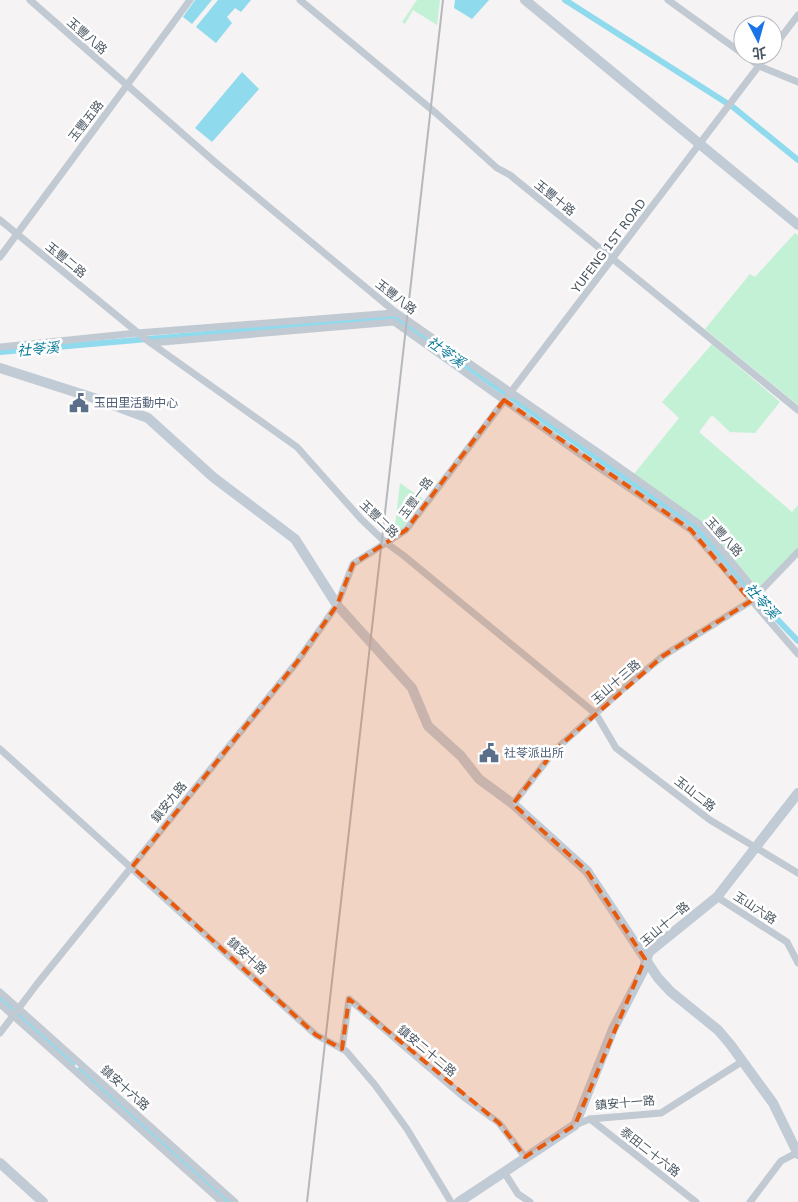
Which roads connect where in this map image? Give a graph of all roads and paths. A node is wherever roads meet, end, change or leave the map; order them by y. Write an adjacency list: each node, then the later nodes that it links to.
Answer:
1 (30, 0): 11 (street, 玉豐八路)
2 (190, 0): 11 (street, 玉豐五路)
3 (300, 0): 17 (street, 玉豐十路)
4 (525, 0): 12 (street)
5 (668, 0): 8 (street)
6 (798, 15): 7 (street)
7 (783, 35)
8 (733, 46)
9 (759, 66): 10 (street); 12 (street, YUFENG 1ST ROAD)
10 (798, 82)
11 (127, 86): 15 (street, 玉豐五路); 18 (street, 玉豐八路)
12 (701, 145): 14 (street); 17 (street, YUFENG 1ST ROAD)
13 (0, 220): 15 (street, 玉豐二路)
14 (798, 225)
15 (16, 234): 16 (street, 玉豐五路); 19 (street, 玉豐二路)
16 (0, 257)
17 (614, 259): 22 (street, YUFENG 1ST ROAD); 23 (street, 玉豐十路)
18 (394, 317): 19 (street); 19 (street); 22 (street, 玉豐八路)
19 (145, 339): 20 (street); 24 (street, 玉豐二路)
20 (0, 347)
21 (0, 368): 27 (street)
22 (507, 396): 24 (street, 玉豐一路); 26 (street); 26 (street, 玉豐八路)
23 (798, 410)
24 (385, 542): 27 (street, 玉豐一路); 29 (street, 玉豐二路)
25 (798, 552): 26 (street, 玉山十三路)
26 (755, 598): 28 (street); 29 (street, 玉山十三路)
27 (337, 605): 32 (street); 34 (street, 鎮安九路)
28 (798, 654)
29 (596, 714): 32 (street, 玉山十三路); 33 (street, 玉山二路)
30 (0, 750): 34 (street, 鎮安十路)
31 (798, 793): 33 (street, 玉山十一路)
32 (513, 804): 37 (street)
33 (754, 847): 35 (street, 玉山二路); 36 (street, 玉山十一路)
34 (132, 866): 41 (street, 鎮安九路); 43 (street, 鎮安十路)
35 (798, 873)
36 (717, 897): 37 (street, 玉山十一路); 38 (street, 玉山六路)
37 (645, 959): 44 (street); 46 (street, 玉山十一路)
38 (798, 962)
39 (0, 992): 41 (street, 鎮安十六路)
40 (0, 1004): 41 (street)
41 (16, 1011): 42 (street, 鎮安九路); 52 (street); 53 (street, 鎮安十六路)
42 (0, 1033)
43 (342, 1049): 48 (street, 鎮安二十二路); 54 (street, 鎮安十路)
44 (743, 1061): 45 (street, 鎮安十一路); 47 (street)
45 (590, 1119): 46 (street, 鎮安十一路); 57 (street, 泰田二十六路)
46 (575, 1125): 48 (street, 鎮安十一路)
47 (798, 1153): 58 (street)
48 (525, 1157): 50 (street, 鎮安十一路)
49 (0, 1163): 51 (street)
50 (504, 1172): 55 (street, 鎮安十一路); 56 (street)
51 (42, 1202)
52 (222, 1202)
53 (235, 1202)
54 (450, 1202)
55 (459, 1202)
56 (530, 1202)
57 (696, 1202)
58 (750, 1202)

